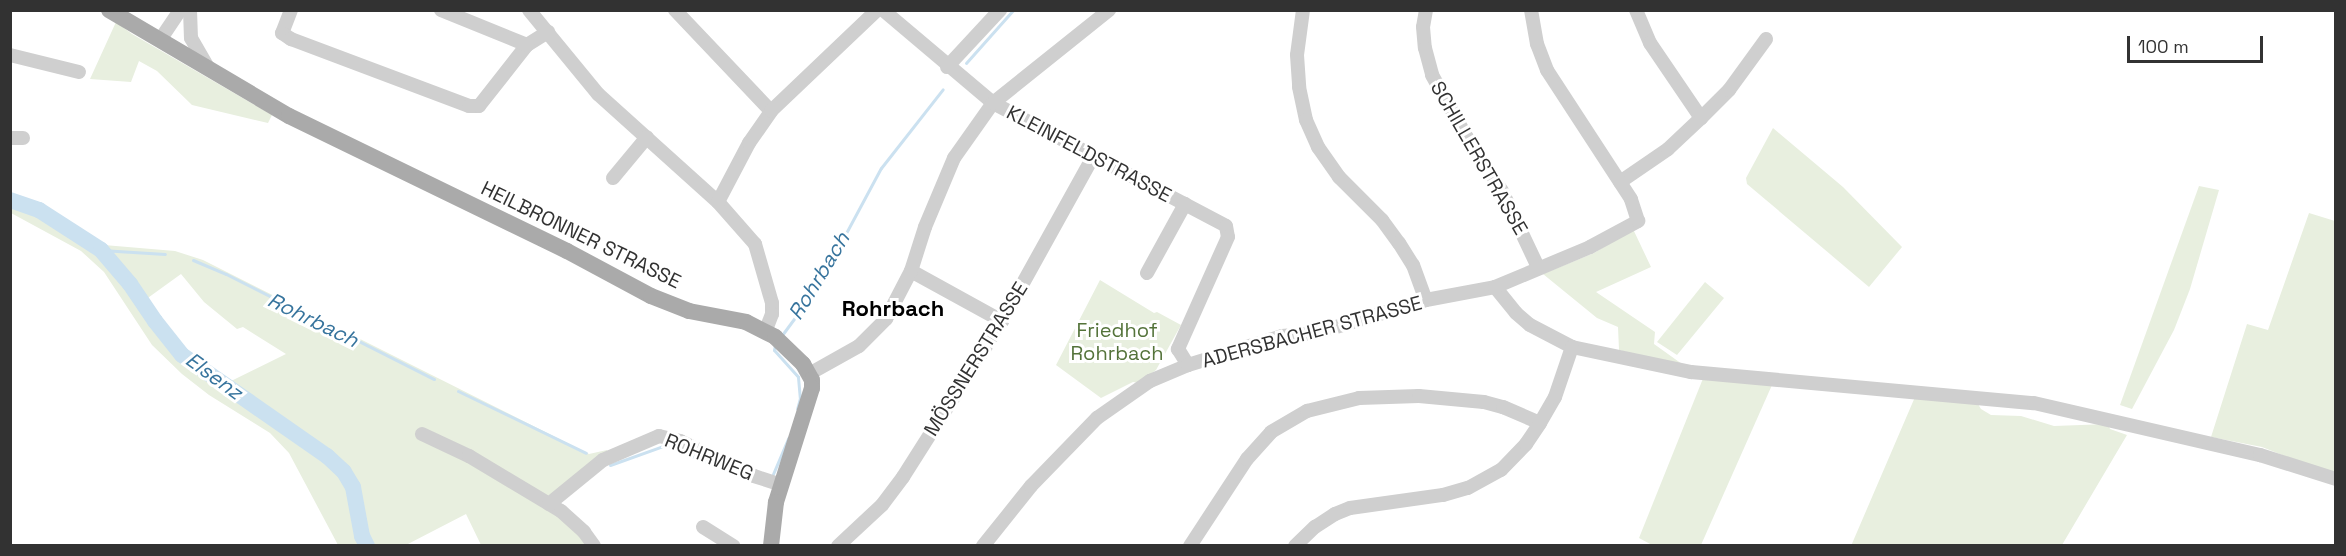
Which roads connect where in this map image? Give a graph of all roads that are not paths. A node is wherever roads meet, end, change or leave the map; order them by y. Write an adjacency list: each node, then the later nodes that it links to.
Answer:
1 (109, 10): 17 (main road, HEILBRONNER STRASSE)
2 (291, 10): 18 (street)
3 (441, 10): 18 (street)
4 (529, 10): 15 (street)
5 (877, 10): 24 (street)
6 (883, 10): 20 (street, KLEINFELDSTRASSE)
7 (1000, 10): 20 (street)
8 (1109, 10): 23 (street)
9 (1303, 10): 36 (street)
10 (1426, 10): 32 (street, SCHILLERSTRASSE)
11 (1531, 10): 29 (street)
12 (1636, 10): 25 (street)
13 (680, 12): 24 (street)
14 (186, 14): 17 (street); 21 (street)
15 (548, 32): 18 (street); 26 (street)
16 (1766, 39): 25 (street)
17 (166, 43): 21 (main road, HEILBRONNER STRASSE)
18 (527, 45)
19 (10, 55): 22 (street)
20 (947, 67): 23 (street, KLEINFELDSTRASSE)
21 (212, 71): 38 (main road, HEILBRONNER STRASSE)
22 (79, 72)
23 (993, 104): 27 (street, KLEINFELDSTRASSE); 33 (street)
24 (771, 111): 30 (street)
25 (1701, 118): 29 (street)
26 (647, 137): 28 (street); 30 (street)
27 (1093, 157): 31 (street, KLEINFELDSTRASSE); 37 (street, MÖSSNERSTRASSE)
28 (613, 178)
29 (1620, 182): 32 (street, ADERSBACHER STRASSE)
30 (718, 202): 38 (street)
31 (1185, 204): 34 (street, KLEINFELDSTRASSE); 40 (street, KLEINFELDSTRASSE)
32 (1538, 267): 35 (street, ADERSBACHER STRASSE)
33 (911, 271): 37 (street); 42 (street)
34 (1147, 273)
35 (1495, 287): 36 (street, ADERSBACHER STRASSE); 39 (street)
36 (1426, 300): 41 (street, ADERSBACHER STRASSE)
37 (1002, 321): 53 (street, MÖSSNERSTRASSE)
38 (775, 337): 42 (main road)
39 (1572, 347): 44 (street); 46 (street)
40 (1178, 348): 41 (street); 43 (street, KLEINFELDSTRASSE)
41 (1188, 365): 43 (street, ADERSBACHER STRASSE)
42 (809, 374): 47 (main road)
43 (1160, 376): 54 (street, ADERSBACHER STRASSE)
44 (1540, 423): 55 (street); 56 (street)
45 (422, 434): 48 (street)
46 (2336, 479)
47 (781, 485): 48 (street, ROHRWEG); 52 (main road)
48 (549, 504): 50 (street)
49 (703, 527): 51 (street)
50 (594, 546)
51 (734, 546)
52 (771, 546)
53 (838, 546)
54 (983, 546)
55 (1190, 546)
56 (1295, 546)

